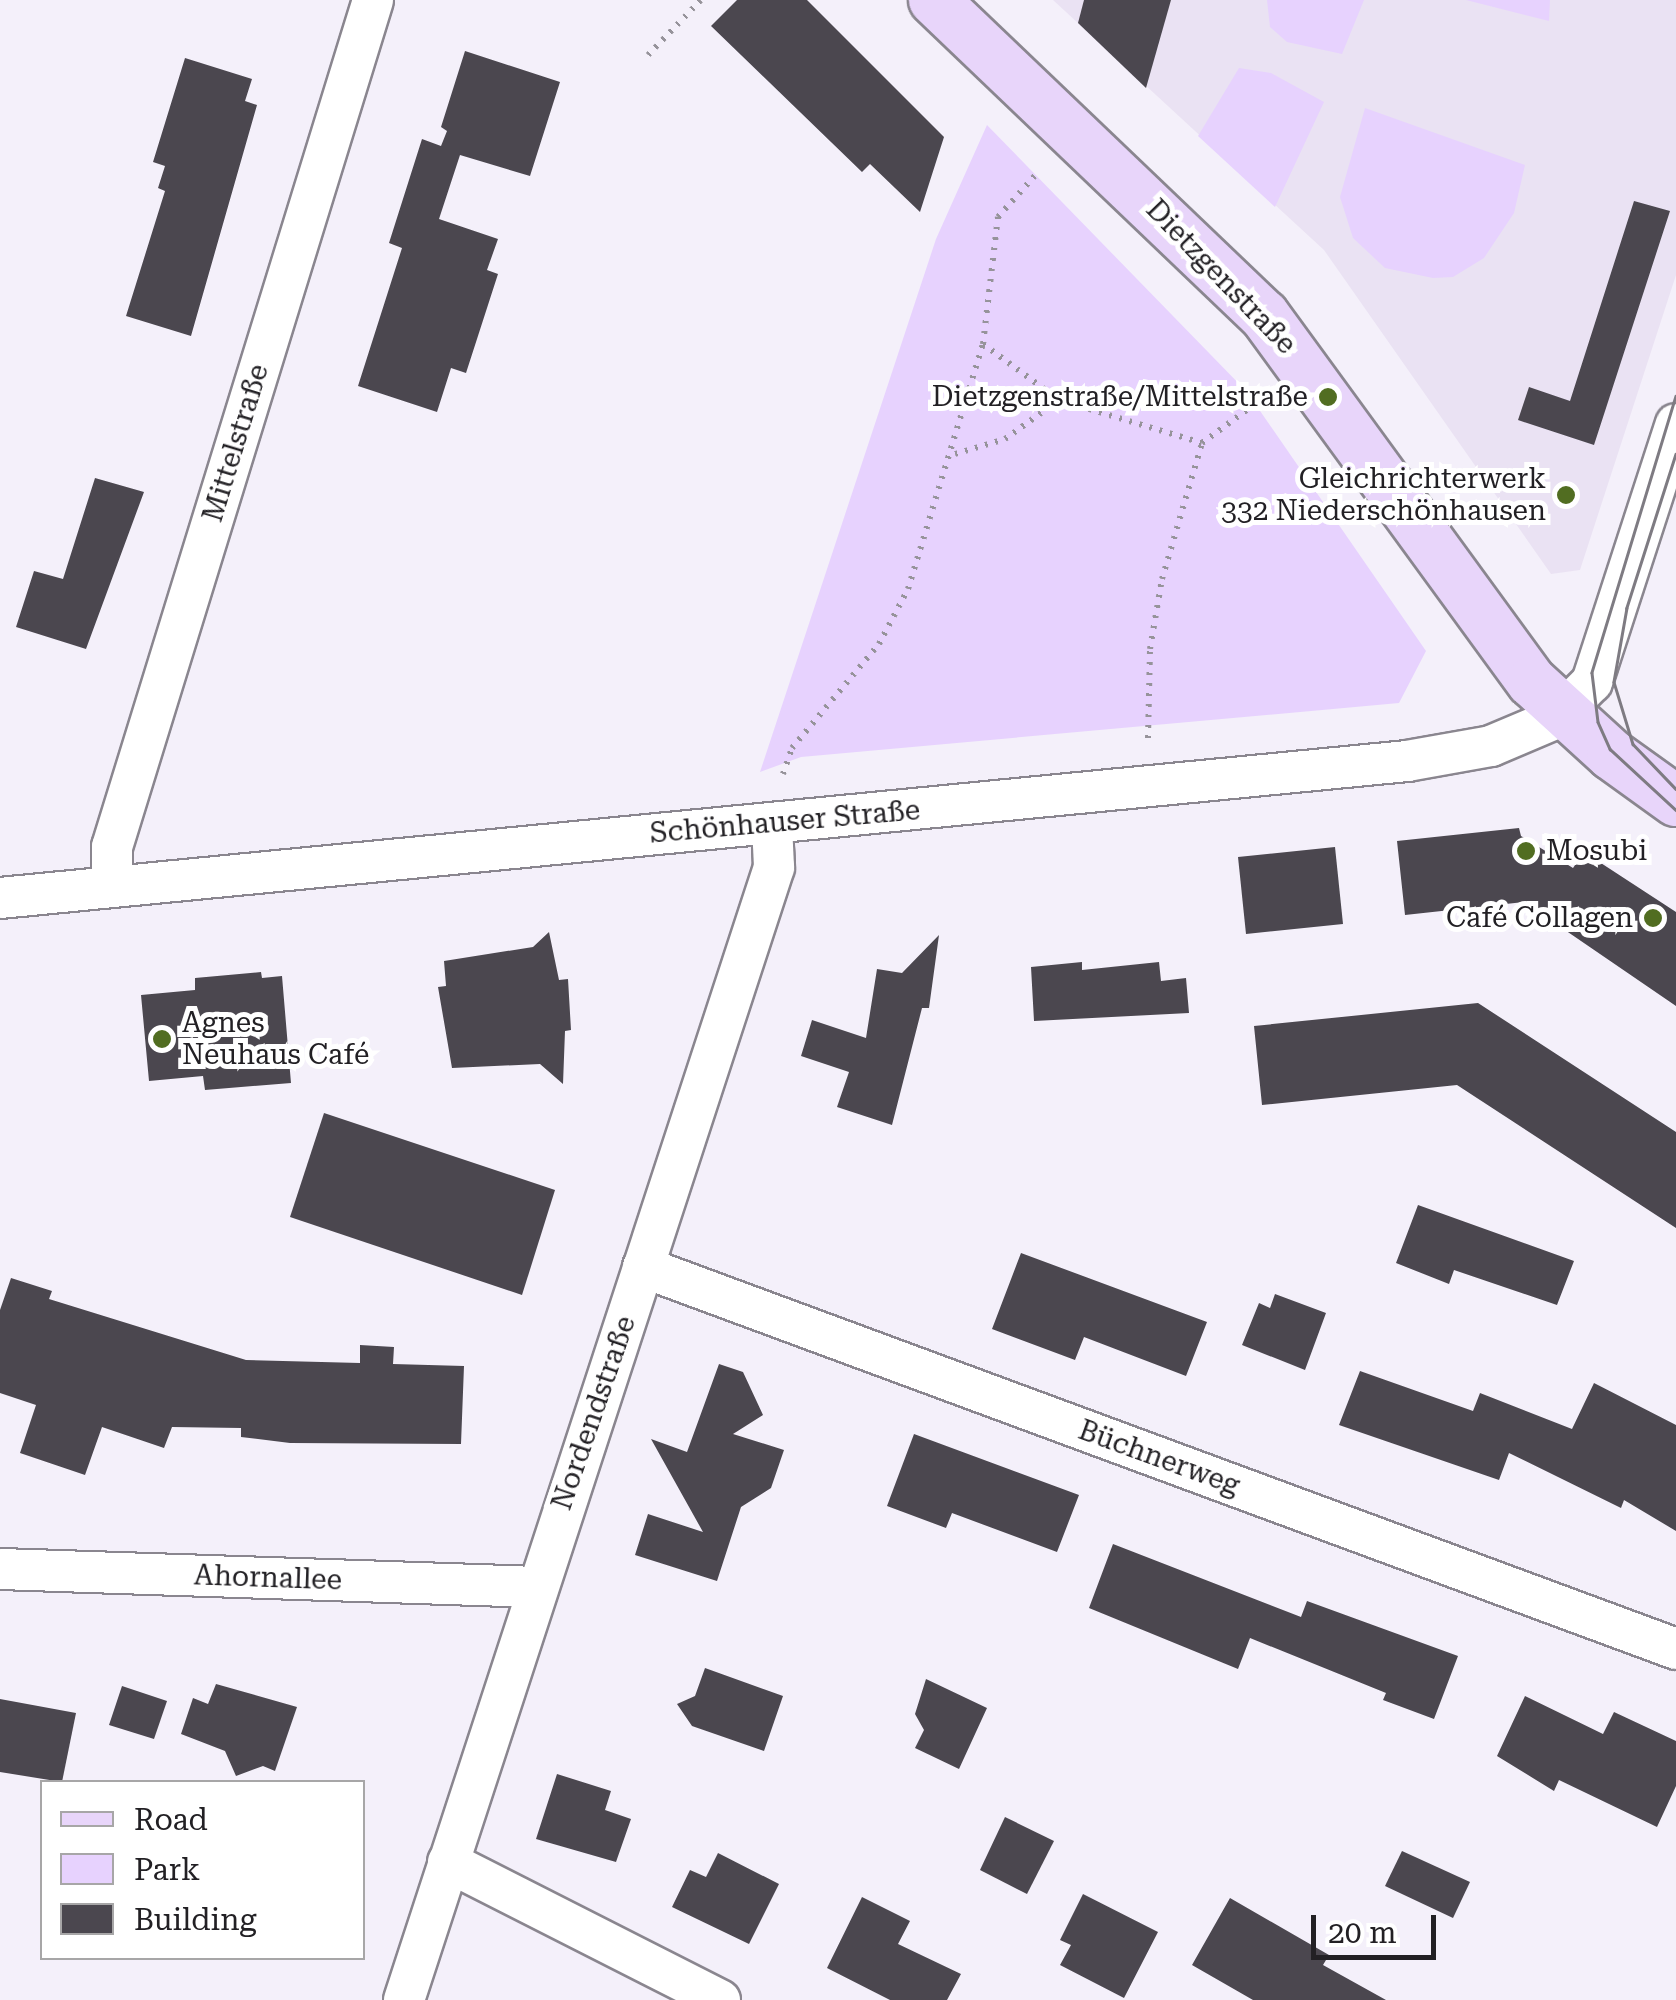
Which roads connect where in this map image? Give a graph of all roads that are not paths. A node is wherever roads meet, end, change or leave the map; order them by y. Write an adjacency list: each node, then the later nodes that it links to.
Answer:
1 (373, 0): 7 (street, Mittelstraße)
2 (934, 0): 4 (main road, Dietzgenstraße)
3 (1676, 424): 4 (street)
4 (1562, 713): 5 (main road, Dietzgenstraße); 6 (street, Schönhauser Straße)
5 (1676, 801)
6 (772, 825): 7 (street, Schönhauser Straße); 9 (street, Nordendstraße)
7 (112, 887): 8 (street, Schönhauser Straße)
8 (0, 898)
9 (643, 1267): 11 (street, Nordendstraße); 12 (street, Büchnerweg)
10 (0, 1569): 11 (street, Ahornallee)
11 (537, 1587): 13 (street, Nordendstraße)
12 (1676, 1650)
13 (448, 1862): 14 (street, Nordendstraße); 15 (street)
14 (404, 2000)
15 (720, 2000)

